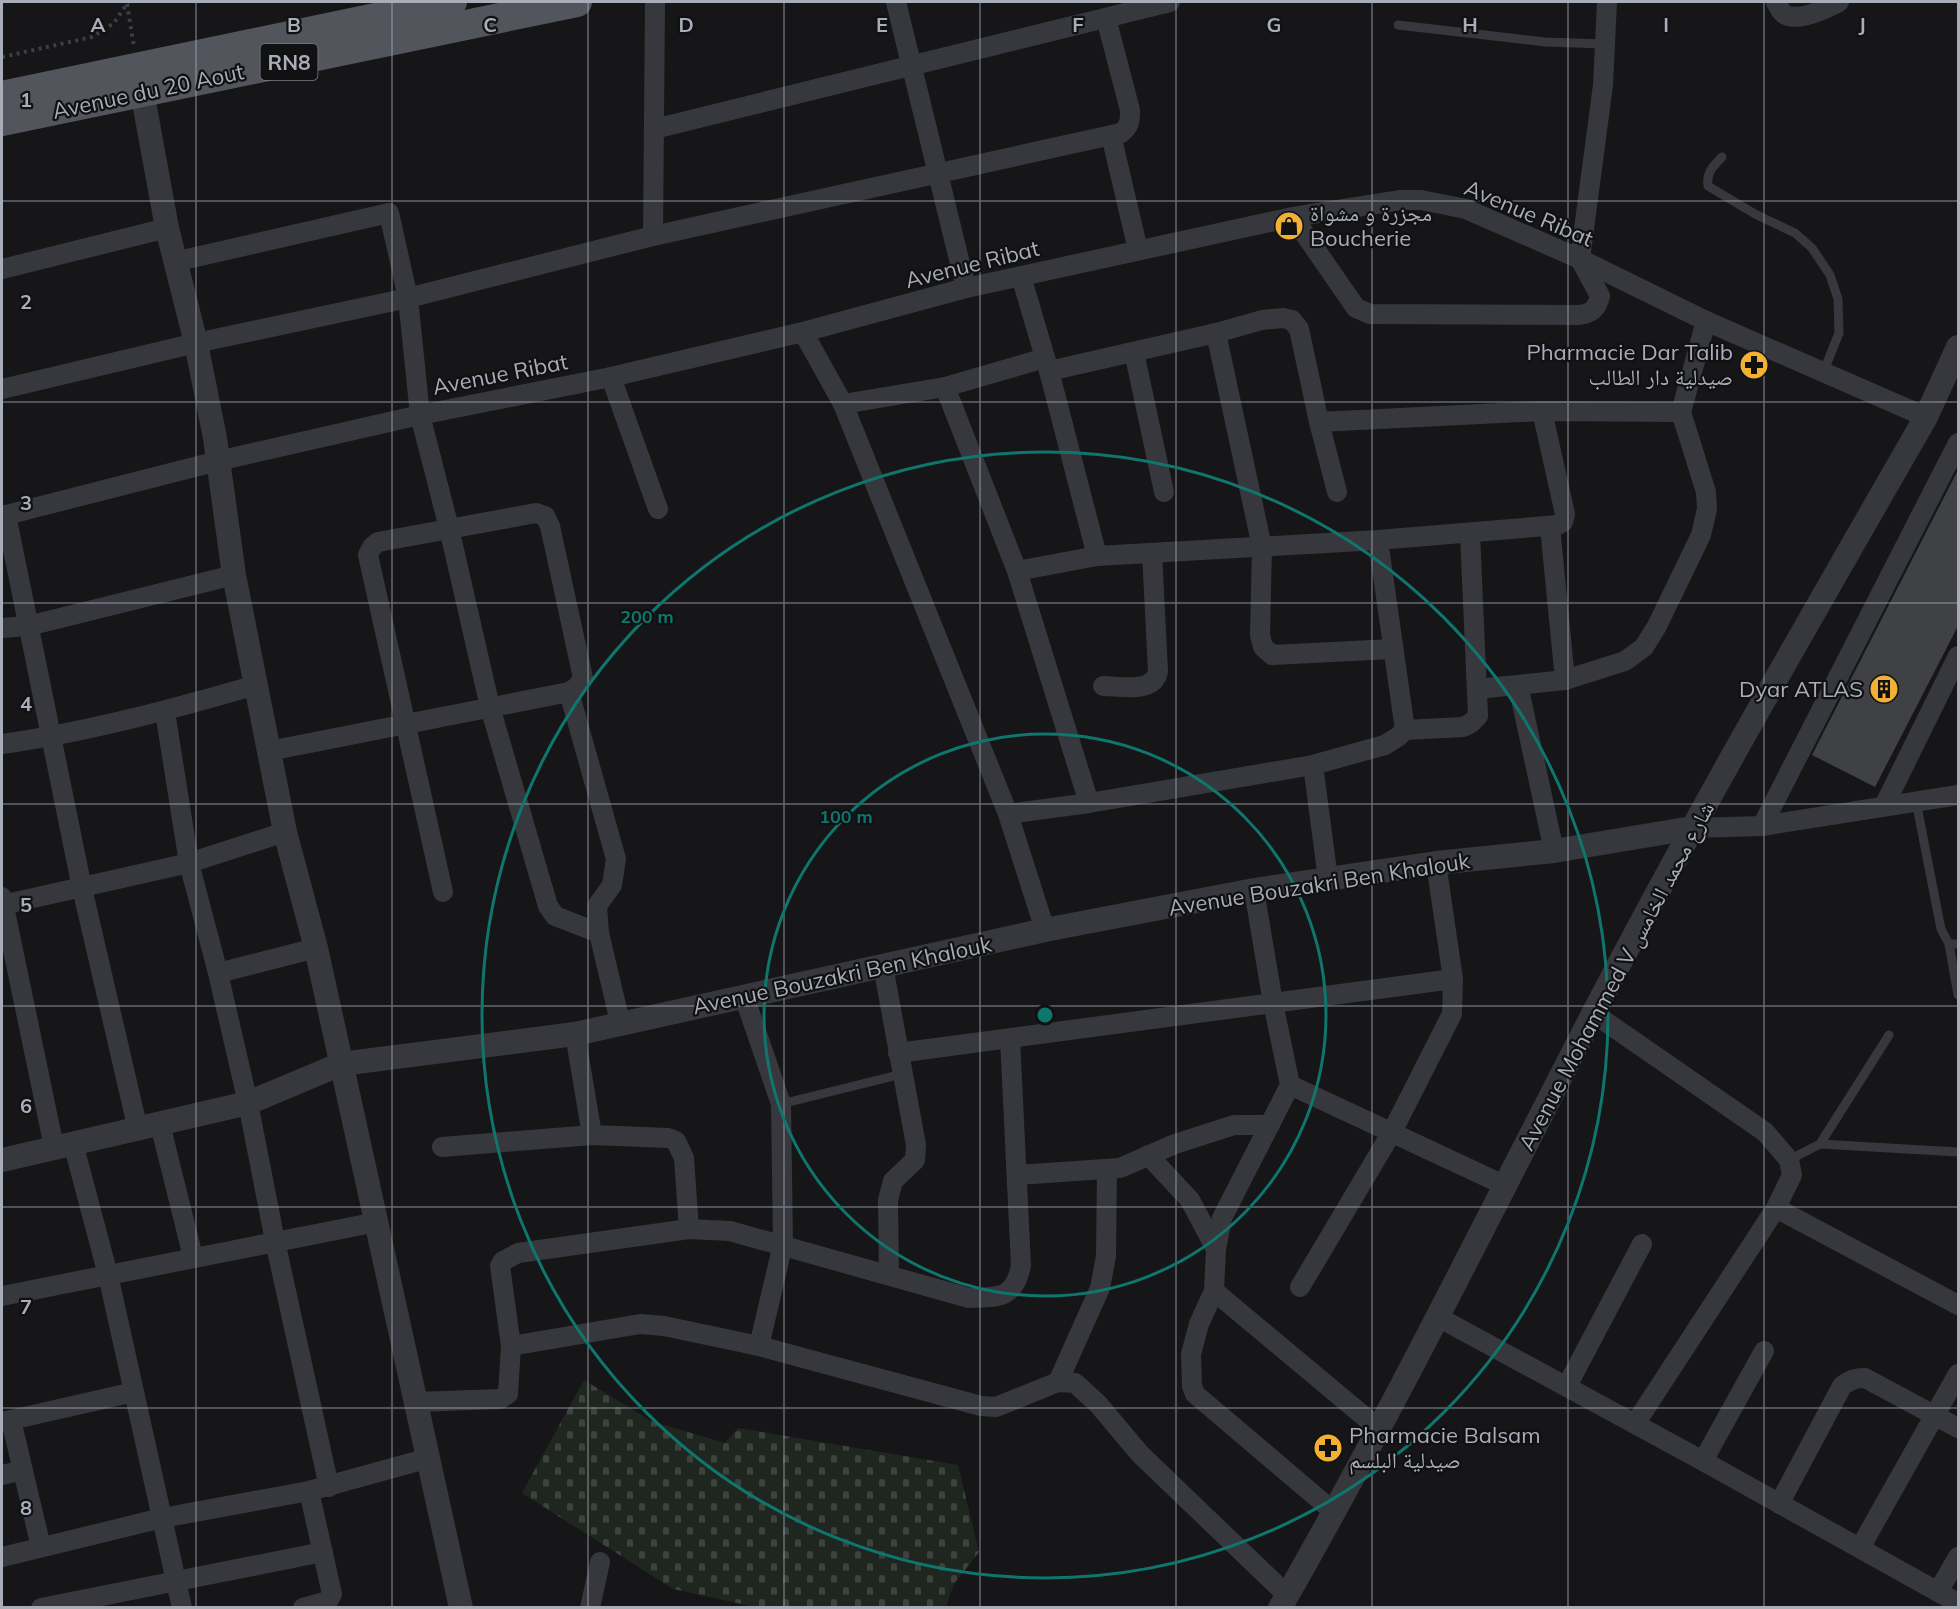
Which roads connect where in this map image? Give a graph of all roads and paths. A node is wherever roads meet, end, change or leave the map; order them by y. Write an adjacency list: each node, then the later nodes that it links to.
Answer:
1 (127, 2): 13 (path); 15 (path)
2 (452, 2): 15 (main road, Avenue du 20 Aout / RN8)
3 (577, 2): 15 (main road, Avenue du 20 Aout / RN8)
4 (656, 2): 18 (street)
5 (896, 2): 14 (street)
6 (1170, 2): 10 (street)
7 (1607, 2): 12 (street)
8 (1776, 2): 9 (street)
9 (1839, 2)
10 (1106, 18): 14 (street); 19 (street)
11 (1398, 25): 12 (lane)
12 (1605, 44): 26 (street)
13 (2, 57)
14 (912, 66): 18 (street); 21 (street)
15 (140, 80): 16 (main road, Avenue du 20 Aout / RN8); 17 (main road, Avenue du 20 Aout / RN8); 23 (street)
16 (2, 96)
17 (2, 121)
18 (654, 129): 24 (street)
19 (1111, 135): 21 (street); 25 (street)
20 (1722, 157): 39 (lane)
21 (937, 174): 24 (street); 30 (street)
22 (1293, 217): 25 (street, Avenue Ribat); 26 (street, Avenue Ribat); 26 (street)
23 (167, 228): 27 (street); 28 (street)
24 (652, 236): 31 (street)
25 (1138, 250): 29 (street, Avenue Ribat)
26 (1580, 259): 32 (street, Avenue Ribat)
27 (174, 262): 31 (street); 35 (street)
28 (2, 269)
29 (1021, 276): 30 (street, Avenue Ribat); 38 (street)
30 (966, 288): 33 (street, Avenue Ribat)
31 (408, 298): 35 (street); 47 (street)
32 (1706, 321): 39 (street, Avenue Ribat); 46 (street)
33 (803, 332): 41 (street, Avenue Ribat); 44 (street)
34 (1216, 333): 37 (street); 49 (street); 60 (street)
35 (196, 344): 43 (street); 51 (street)
36 (1959, 347): 40 (street, Avenue Mohammed V شارع محمد الخامس)
37 (1134, 352): 38 (street); 52 (street)
38 (1047, 364): 42 (street); 62 (street)
39 (1823, 373): 48 (street, Avenue Ribat)
40 (1953, 374): 48 (street, Avenue Mohammed V شارع محمد الخامس)
41 (611, 376): 47 (street, Avenue Ribat); 54 (street)
42 (945, 387): 44 (street); 63 (street)
43 (2, 389)
44 (843, 404): 87 (street)
45 (1542, 411): 46 (street); 49 (street); 56 (street)
46 (1681, 412): 69 (street)
47 (420, 415): 51 (street, Avenue Ribat); 57 (street)
48 (1926, 417): 89 (street, Avenue Mohammed V شارع محمد الخامس)
49 (1318, 422): 53 (street)
50 (1959, 443): 88 (street)
51 (218, 461): 55 (street, Avenue Ribat); 64 (street)
52 (1164, 492)
53 (1337, 492)
54 (658, 509)
55 (4, 515): 65 (street)
56 (1550, 527): 58 (street); 69 (street)
57 (449, 528): 74 (street); 75 (street); 77 (street)
58 (1470, 533): 59 (street); 73 (street)
59 (1378, 540): 60 (street); 67 (street)
60 (1262, 547): 61 (street); 67 (street)
61 (1152, 553): 62 (street); 72 (street)
62 (1097, 556): 63 (street)
63 (1017, 571): 85 (street)
64 (234, 575): 65 (street); 70 (street)
65 (28, 626): 66 (street); 79 (street)
66 (2, 628)
67 (1393, 649): 78 (street)
68 (1959, 656): 86 (street)
69 (1565, 680): 71 (street)
70 (256, 685): 76 (street); 81 (street)
71 (1518, 685): 73 (street); 91 (street)
72 (1103, 686)
73 (1477, 689): 78 (street)
74 (569, 692): 75 (street); 100 (street)
75 (490, 707): 77 (street); 100 (street)
76 (165, 712): 79 (street); 92 (street)
77 (405, 726): 81 (street); 97 (street)
78 (1405, 730): 82 (street)
79 (51, 737): 80 (street); 95 (street)
80 (2, 744)
81 (268, 751): 90 (street)
82 (1314, 765): 85 (street); 94 (street)
83 (1959, 795): 84 (street)
84 (1916, 801): 86 (street); 101 (lane)
85 (1089, 803): 87 (street)
86 (1884, 806): 88 (street)
87 (1008, 814): 99 (street)
88 (1762, 826): 89 (street)
89 (1692, 828): 91 (street, Avenue Bouzakri Ben Khalouk); 110 (street, Avenue Mohammed V شارع محمد الخامس)
90 (285, 832): 92 (street); 102 (street)
91 (1554, 851): 93 (street, Avenue Bouzakri Ben Khalouk)
92 (189, 863): 95 (street); 104 (street)
93 (1436, 863): 94 (street, Avenue Bouzakri Ben Khalouk); 105 (street)
94 (1328, 879): 96 (street, Avenue Bouzakri Ben Khalouk)
95 (82, 888): 98 (street); 122 (street)
96 (1254, 890): 99 (street, Avenue Bouzakri Ben Khalouk); 109 (street)
97 (442, 892)
98 (2, 902): 106 (street)
99 (1045, 930): 103 (street, Avenue Bouzakri Ben Khalouk)
100 (599, 933): 111 (street)
101 (1954, 944): 107 (lane)
102 (316, 948): 104 (street); 116 (street)
103 (883, 966): 108 (street, Avenue Bouzakri Ben Khalouk); 115 (street)
104 (218, 973): 119 (street)
105 (1453, 979): 109 (street); 123 (street)
106 (10, 990): 126 (street)
107 (1959, 995)
108 (744, 996): 111 (street, Avenue Bouzakri Ben Khalouk); 120 (street)
109 (1273, 1003): 114 (street); 118 (street)
110 (1593, 1014): 131 (street); 134 (street, Avenue Mohammed V شارع محمد الخامس)
111 (620, 1022): 112 (street, Avenue Bouzakri Ben Khalouk)
112 (575, 1034): 116 (street, Avenue Bouzakri Ben Khalouk); 124 (street)
113 (1889, 1035): 125 (lane)
114 (1010, 1038): 115 (street); 133 (street)
115 (898, 1053): 117 (street)
116 (341, 1064): 119 (street, Avenue Bouzakri Ben Khalouk); 136 (street)
117 (902, 1074): 120 (lane); 144 (street)
118 (1290, 1085): 121 (street); 123 (street)
119 (248, 1103): 122 (street, Avenue Bouzakri Ben Khalouk); 138 (street)
120 (782, 1104): 139 (street)
121 (1270, 1125): 129 (street); 141 (street)
122 (149, 1127): 126 (street, Avenue Bouzakri Ben Khalouk); 142 (street)
123 (1392, 1132): 134 (street); 145 (street)
124 (592, 1135): 127 (street); 137 (street)
125 (1820, 1144): 128 (lane); 131 (lane)
126 (63, 1145): 130 (street, Avenue Bouzakri Ben Khalouk); 143 (street)
127 (442, 1147)
128 (1959, 1152)
129 (1148, 1155): 132 (street); 141 (street)
130 (2, 1160)
131 (1789, 1160): 135 (street)
132 (1107, 1170): 133 (street); 154 (street)
133 (1017, 1175): 144 (street)
134 (1506, 1186): 149 (street, Avenue Mohammed V شارع محمد الخامس)
135 (1776, 1208): 148 (street); 160 (street)
136 (377, 1222): 138 (street); 157 (street)
137 (689, 1229): 139 (street); 150 (street)
138 (275, 1241): 142 (street); 167 (street)
139 (783, 1244): 144 (street); 151 (street)
140 (1642, 1244): 155 (street)
141 (1216, 1249): 146 (street)
142 (193, 1257): 143 (street)
143 (108, 1275): 147 (street); 156 (street)
144 (889, 1275)
145 (1300, 1287)
146 (1214, 1291): 161 (street); 170 (street)
147 (2, 1296)
148 (1959, 1305)
149 (1438, 1317): 155 (street); 161 (street, Avenue Mohammed V شارع محمد الخامس)
150 (511, 1346): 151 (street); 157 (street)
151 (759, 1346): 154 (street)
152 (1764, 1351): 164 (street)
153 (1959, 1374): 158 (street)
154 (1058, 1382): 180 (street)
155 (1567, 1386): 160 (street)
156 (134, 1392): 159 (street); 171 (street)
157 (417, 1402): 163 (street)
158 (1934, 1415): 162 (street); 169 (street); 173 (street)
159 (6, 1421): 165 (street)
160 (1635, 1424): 164 (street)
161 (1378, 1428): 170 (street, Avenue Mohammed V شارع محمد الخامس)
162 (1959, 1428)
163 (429, 1458): 167 (street); 185 (street)
164 (1703, 1461): 169 (street)
165 (23, 1470): 166 (street); 172 (street)
166 (2, 1475)
167 (329, 1487): 168 (street)
168 (309, 1491): 171 (street); 174 (street)
169 (1779, 1504): 173 (street)
170 (1334, 1512): 180 (street, Avenue Mohammed V شارع محمد الخامس)
171 (162, 1518): 172 (street); 178 (street)
172 (41, 1547): 175 (street)
173 (1860, 1548): 179 (street)
174 (323, 1552): 178 (street); 184 (street)
175 (2, 1557)
176 (1959, 1557): 179 (street)
177 (600, 1562): 186 (street)
178 (175, 1580): 182 (street); 183 (street)
179 (1938, 1592): 181 (street)
180 (1283, 1601)
181 (1959, 1603)
182 (41, 1608)
183 (182, 1608)
184 (303, 1608)
185 (461, 1608)
186 (590, 1608)

